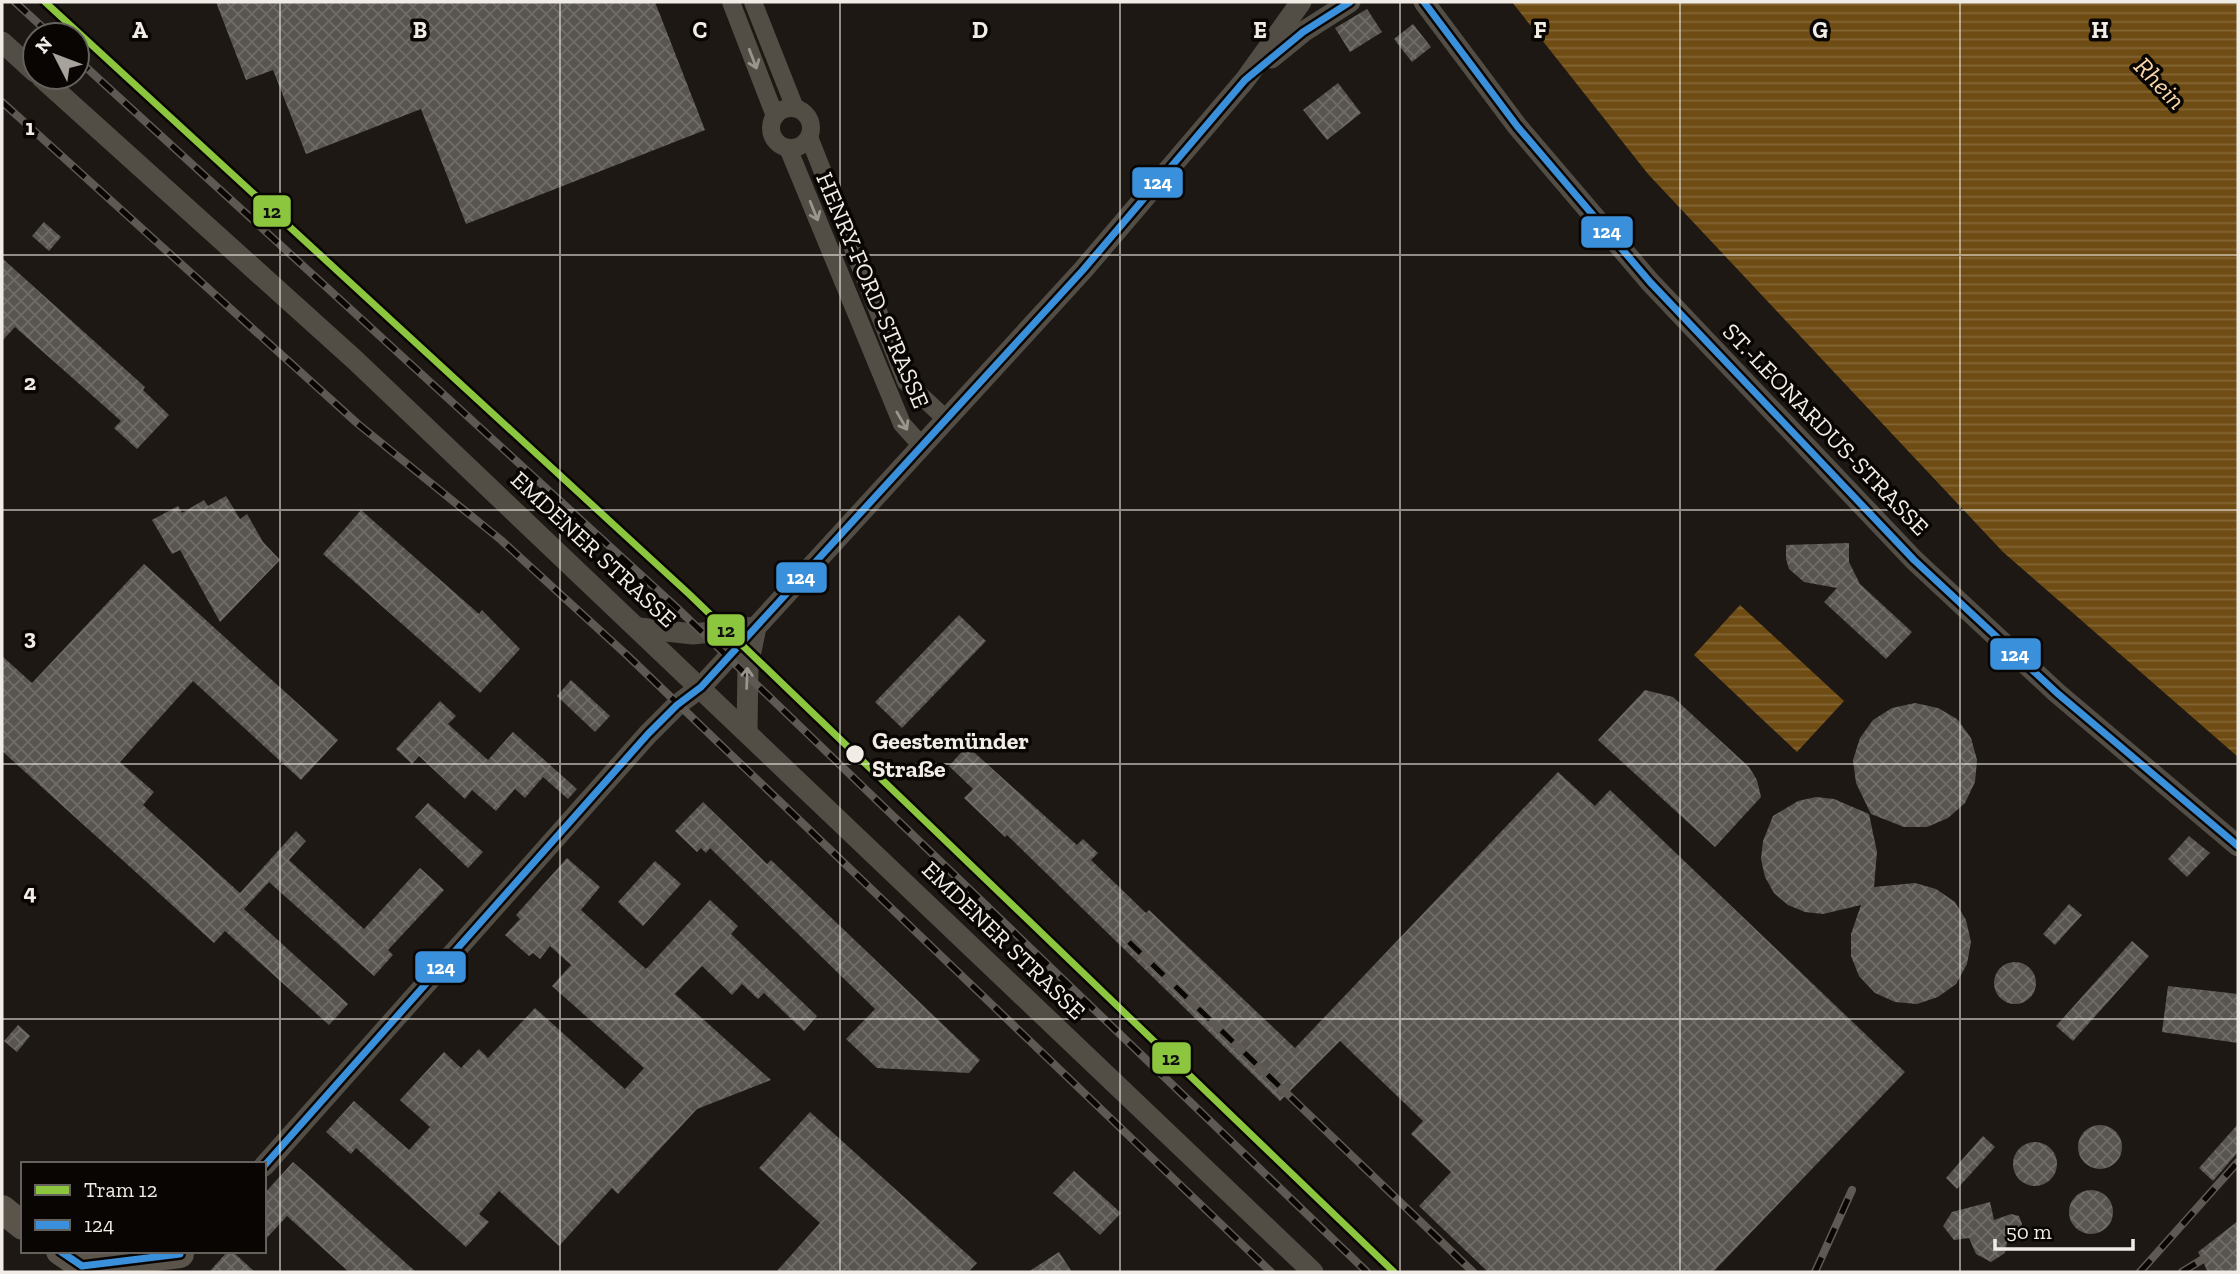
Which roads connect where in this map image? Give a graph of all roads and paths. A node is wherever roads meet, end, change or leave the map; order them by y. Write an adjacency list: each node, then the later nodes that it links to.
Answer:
1 (731, 2): 11 (street, HENRY-FORD-STRASSE, one-way to 11)
2 (753, 2): 10 (street, HENRY-FORD-STRASSE)
3 (1301, 2): 8 (street)
4 (1350, 2): 8 (street)
5 (1424, 2): 20 (street, ST.-LEONARDUS-STRASSE)
6 (2, 42): 7 (street)
7 (21, 59)
8 (1245, 80): 14 (street)
9 (57, 91): 17 (street, EMDENER STRASSE)
10 (795, 108): 11 (street); 12 (street, HENRY-FORD-STRASSE)
11 (775, 116): 13 (street, HENRY-FORD-STRASSE)
12 (809, 137): 13 (street, HENRY-FORD-STRASSE); 14 (street, HENRY-FORD-STRASSE)
13 (788, 148): 15 (street, HENRY-FORD-STRASSE, one-way to 15)
14 (946, 418): 15 (street)
15 (921, 445): 16 (street)
16 (756, 627): 17 (street); 18 (street); 19 (street, one-way to 16)
17 (639, 628): 18 (street, EMDENER STRASSE)
18 (701, 687): 19 (street, EMDENER STRASSE); 21 (street)
19 (747, 730): 26 (street, EMDENER STRASSE)
20 (2238, 846)
21 (266, 1164)
22 (2, 1209): 23 (highway)
23 (21, 1224)
24 (175, 1259): 25 (highway)
25 (62, 1263)
26 (1308, 1270)

